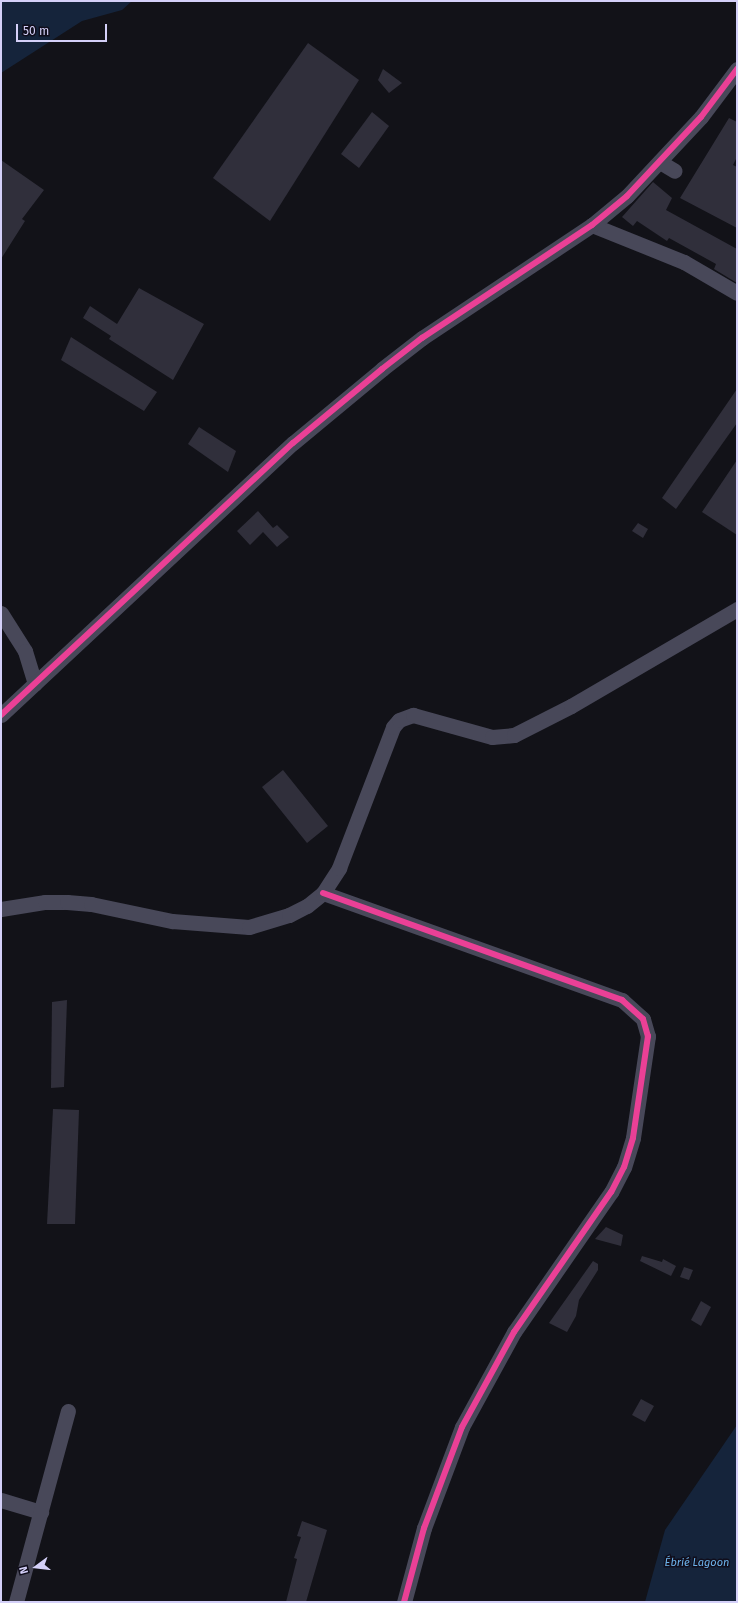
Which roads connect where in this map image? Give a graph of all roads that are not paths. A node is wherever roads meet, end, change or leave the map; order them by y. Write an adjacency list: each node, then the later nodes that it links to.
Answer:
1 (737, 69): 2 (street)
2 (660, 162): 3 (street); 4 (street)
3 (676, 171)
4 (592, 225): 5 (street); 8 (street)
5 (737, 293)
6 (737, 609): 10 (street)
7 (1, 613): 8 (street)
8 (35, 684): 9 (street)
9 (1, 715)
10 (323, 893): 11 (street); 16 (street)
11 (1, 909)
12 (68, 1412): 14 (street)
13 (1, 1500): 14 (street)
14 (40, 1512): 15 (street)
15 (16, 1602)
16 (404, 1602)

